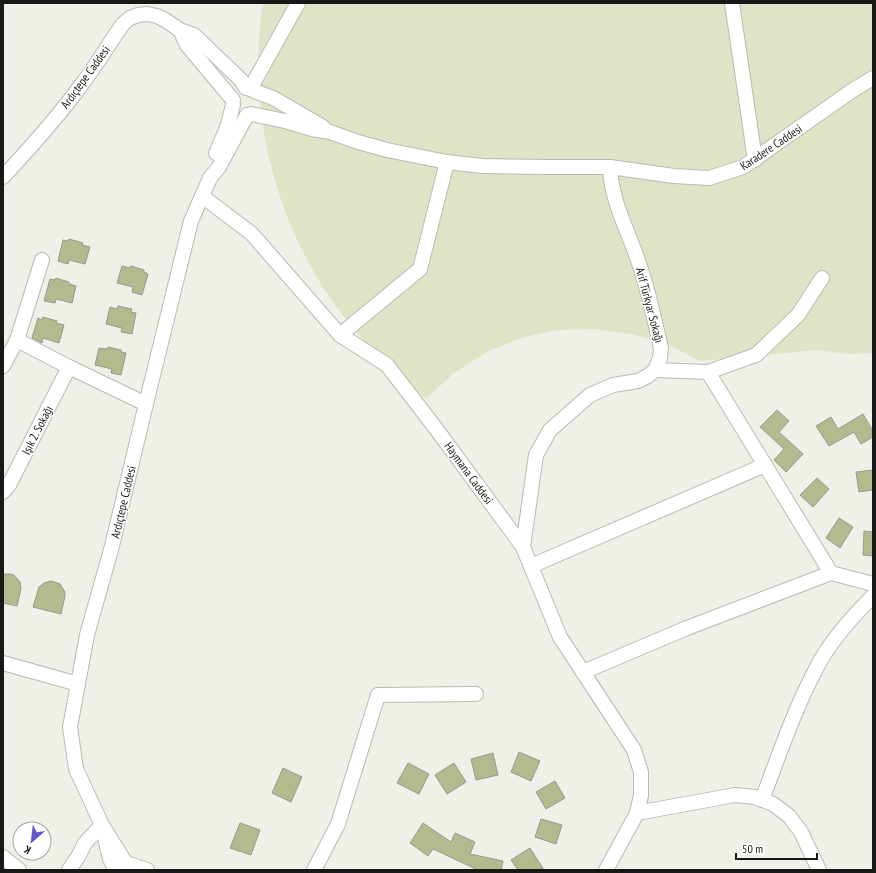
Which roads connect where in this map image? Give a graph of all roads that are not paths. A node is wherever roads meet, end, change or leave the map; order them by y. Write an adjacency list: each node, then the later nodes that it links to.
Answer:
1 (298, 3): 5 (street)
2 (732, 3): 9 (street)
3 (180, 30): 5 (street, Ardıçtepe Caddesi); 6 (street, Ardıçtepe Caddesi); 12 (street, Ardıçtepe Caddesi)
4 (873, 78): 9 (street, Karadere Caddesi)
5 (250, 90): 6 (street); 7 (street); 8 (street)
6 (233, 102): 7 (street); 13 (street, Ardıçtepe Caddesi)
7 (249, 115): 8 (street); 13 (street, Ardıçtepe Caddesi)
8 (330, 132): 10 (street, Karadere Caddesi)
9 (754, 160): 11 (street, Karadere Caddesi)
10 (447, 162): 11 (street, Karadere Caddesi); 17 (street)
11 (610, 167): 21 (street, Arif Türkyar Sokağı)
12 (3, 177)
13 (210, 178): 14 (street, Ardıçtepe Caddesi)
14 (202, 196): 17 (street, Haymana Caddesi); 23 (street, Ardıçtepe Caddesi)
15 (42, 260): 18 (street)
16 (822, 278): 22 (street)
17 (340, 335): 26 (street, Haymana Caddesi)
18 (17, 340): 19 (street); 20 (street)
19 (3, 366)
20 (69, 367): 23 (street); 25 (street, Işık 2. Sokağı)
21 (655, 370): 22 (street); 26 (street)
22 (708, 372): 24 (street)
23 (146, 404): 33 (street, Ardıçtepe Caddesi)
24 (765, 465): 27 (street); 28 (street)
25 (3, 492)
26 (523, 547): 27 (street, Haymana Caddesi)
27 (531, 566): 32 (street, Haymana Caddesi)
28 (831, 573): 29 (street); 32 (street)
29 (873, 584)
30 (873, 596): 35 (street)
31 (3, 663): 33 (street)
32 (582, 672): 36 (street, Haymana Caddesi)
33 (78, 684): 37 (street, Ardıçtepe Caddesi)
34 (476, 694): 43 (street)
35 (762, 800): 36 (street); 45 (street)
36 (636, 813): 44 (street, Haymana Caddesi)
37 (102, 825): 39 (street, Ardıçtepe Caddesi); 41 (street)
38 (3, 857): 40 (street)
39 (124, 868): 42 (street)
40 (19, 870)
41 (68, 870)
42 (148, 870)
43 (314, 870)
44 (606, 870)
45 (820, 870)

